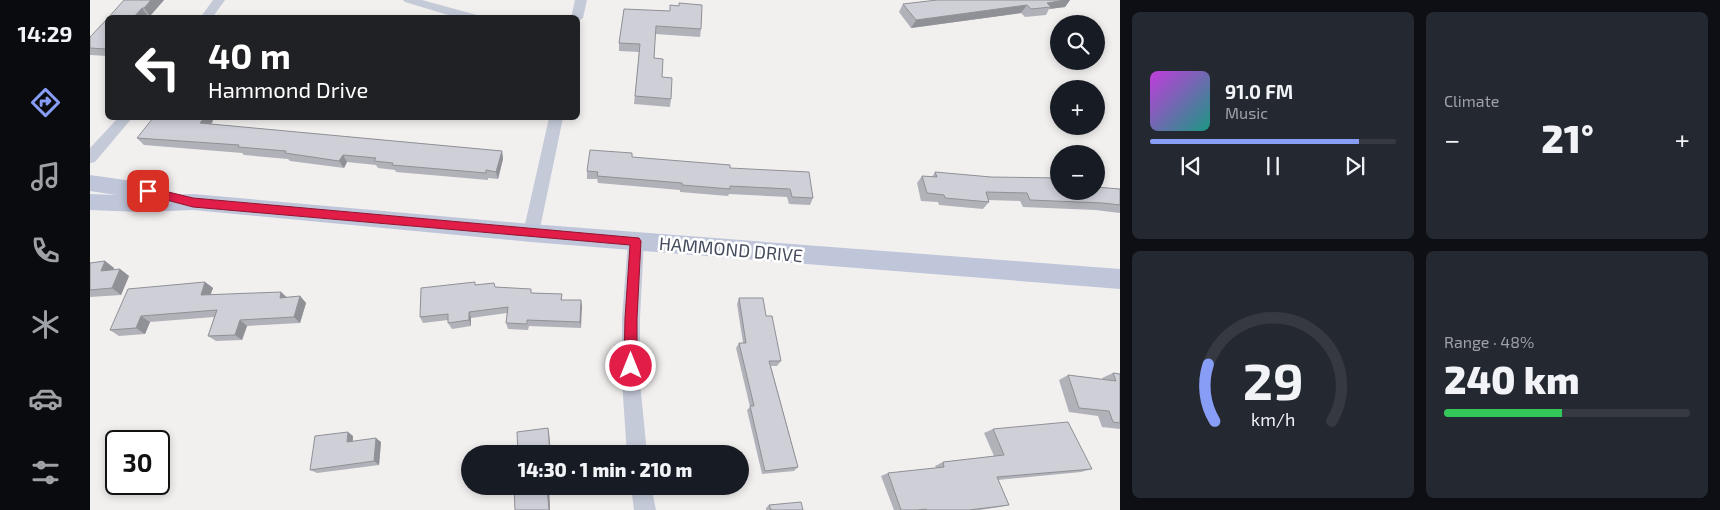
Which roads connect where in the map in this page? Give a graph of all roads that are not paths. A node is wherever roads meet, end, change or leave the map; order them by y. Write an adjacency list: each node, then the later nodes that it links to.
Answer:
1 (219, 0): 4 (street)
2 (409, 0): 5 (street)
3 (581, 0): 6 (street)
4 (208, 15)
5 (464, 15)
6 (578, 15)
7 (122, 120): 9 (street)
8 (556, 120): 13 (street)
9 (90, 158)
10 (90, 183): 12 (street, HAMMOND DRIVE)
11 (90, 202): 12 (street, HAMMOND DRIVE)
12 (193, 202): 13 (street, HAMMOND DRIVE)
13 (531, 233): 14 (street, HAMMOND DRIVE)
14 (636, 241): 15 (street, HAMMOND DRIVE); 16 (street)
15 (1120, 279)
16 (636, 445)
17 (642, 495): 18 (street)
18 (645, 510)

